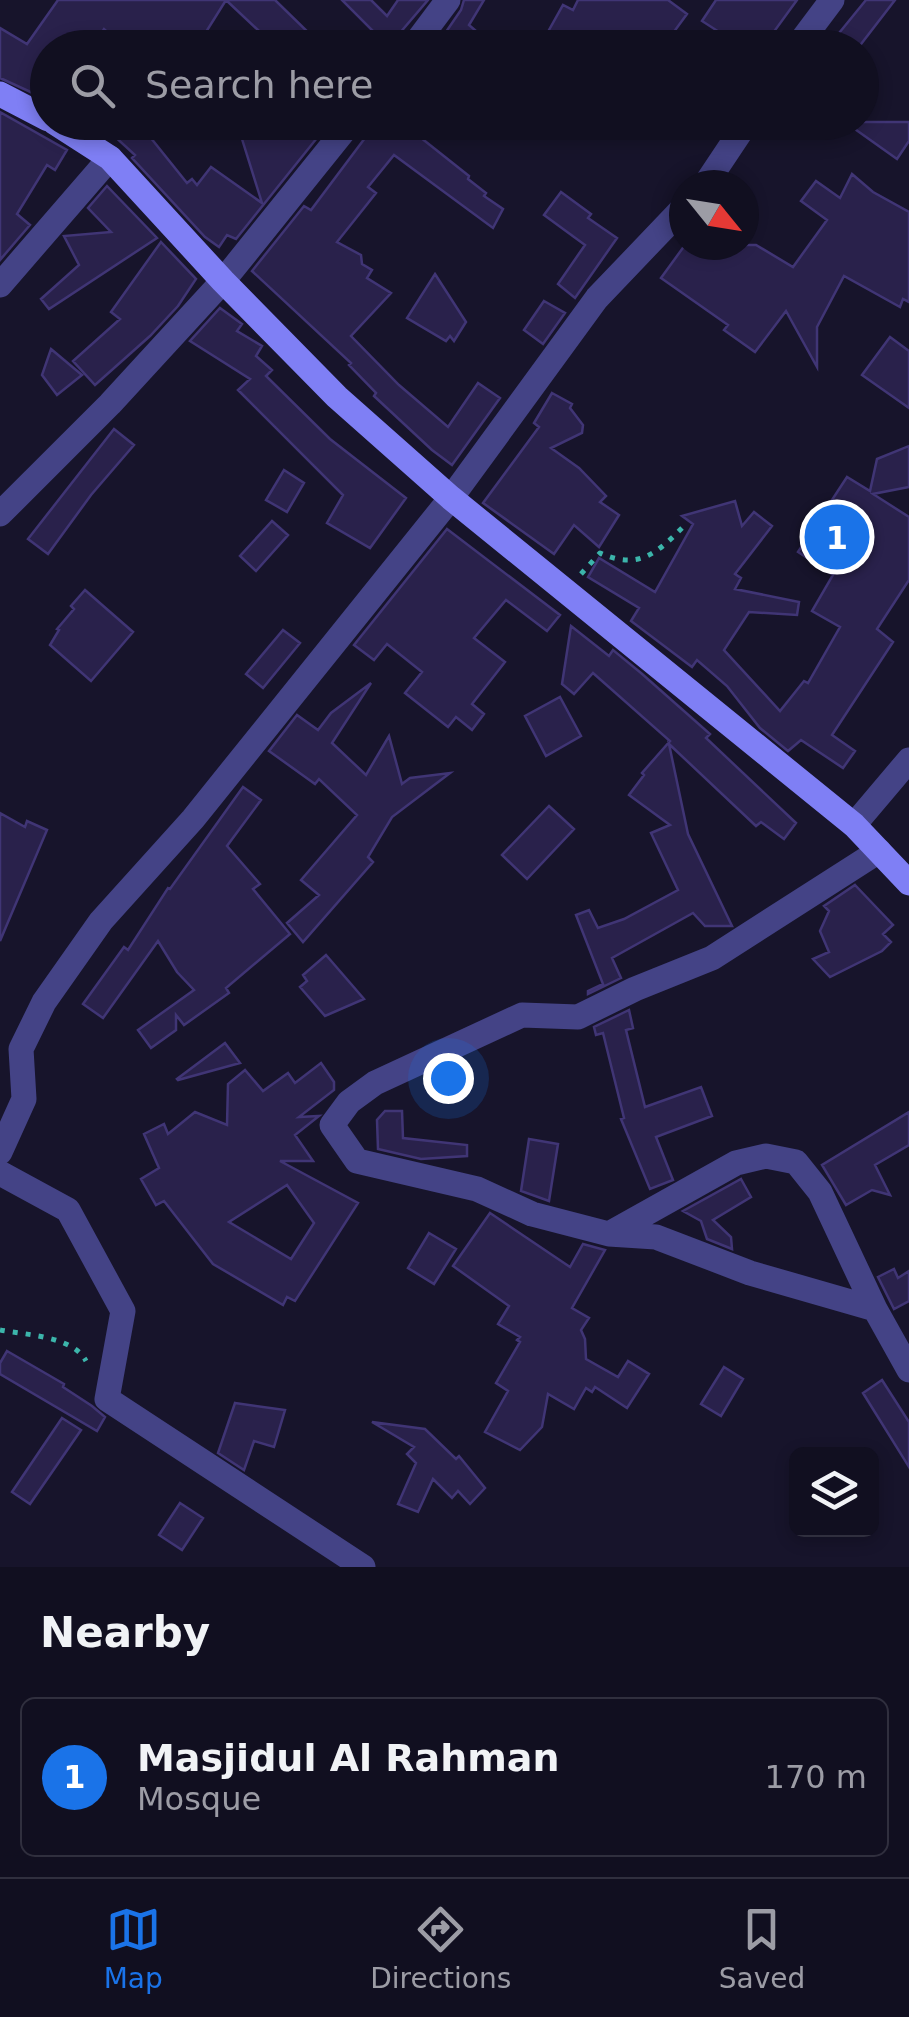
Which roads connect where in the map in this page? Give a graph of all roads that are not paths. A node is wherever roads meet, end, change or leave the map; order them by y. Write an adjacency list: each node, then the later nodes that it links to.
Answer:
1 (448, 0): 3 (street)
2 (832, 0): 4 (street)
3 (426, 30)
4 (810, 30)
5 (0, 94): 6 (street)
6 (30, 110)
7 (82, 140): 10 (street)
8 (336, 140): 13 (street)
9 (735, 140): 11 (street)
10 (110, 158): 13 (street); 14 (street)
11 (715, 170)
12 (669, 222): 15 (street)
13 (222, 282): 15 (street); 16 (street)
14 (0, 285)
15 (451, 498): 18 (street); 21 (street)
16 (0, 514)
17 (909, 760): 18 (street)
18 (854, 826): 19 (street)
19 (880, 851): 20 (street); 23 (street)
20 (909, 883)
21 (0, 1152)
22 (0, 1173): 26 (street)
23 (610, 1234): 24 (street); 24 (street)
24 (875, 1309): 25 (street)
25 (909, 1370)
26 (363, 1567)

